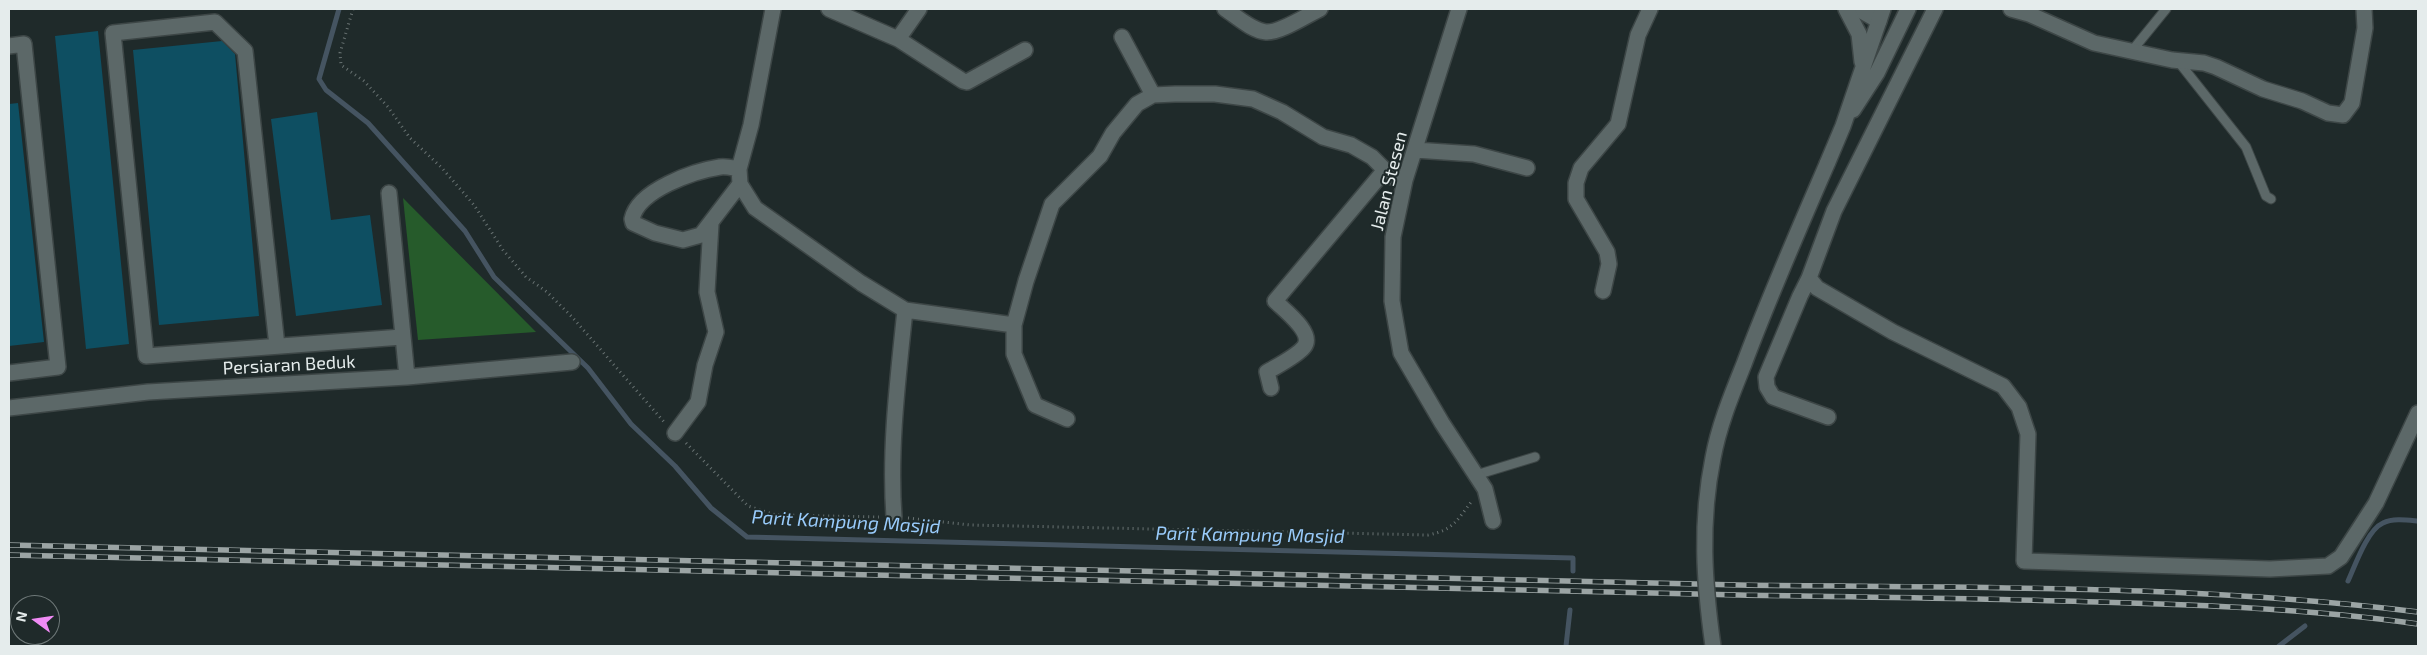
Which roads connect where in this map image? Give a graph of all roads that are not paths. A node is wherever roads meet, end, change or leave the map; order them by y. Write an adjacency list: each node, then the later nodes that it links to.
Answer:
1 (773, 9): 27 (street)
2 (829, 9): 17 (street)
3 (919, 9): 17 (street)
4 (1225, 9): 5 (street)
5 (1320, 9)
6 (1458, 9): 25 (street, Jalan Stesen)
7 (1650, 9): 35 (street)
8 (1846, 9): 22 (street)
9 (1858, 9): 15 (street)
10 (1908, 9): 15 (street); 24 (street)
11 (1935, 9): 34 (street)
12 (2011, 9): 20 (street)
13 (2166, 9): 20 (lane)
14 (2364, 9): 21 (street)
15 (1881, 15): 22 (street)
16 (1122, 37): 23 (street)
17 (898, 39): 19 (street)
18 (9, 46): 41 (street)
19 (1025, 50)
20 (2130, 52): 21 (street)
21 (2178, 61): 32 (lane)
22 (1862, 66): 24 (street)
23 (1153, 95): 28 (street); 37 (street)
24 (1843, 126): 53 (street, bridge)
25 (1415, 150): 26 (street); 29 (street, Jalan Stesen)
26 (1527, 168)
27 (739, 169): 30 (street); 33 (street)
28 (1384, 171): 29 (street); 43 (street)
29 (1405, 180): 50 (street, Jalan Stesen)
30 (740, 184): 33 (street); 36 (street)
31 (388, 193): 38 (street)
32 (2271, 199)
33 (711, 222): 48 (street)
34 (1809, 278): 45 (street); 46 (street)
35 (1603, 291)
36 (905, 310): 37 (street); 51 (street)
37 (1014, 326): 47 (street)
38 (402, 337): 39 (street); 42 (street)
39 (276, 346): 39 (street)
40 (572, 362): 42 (street, Persiaran Beduk)
41 (9, 373)
42 (407, 377): 44 (street, Persiaran Beduk)
43 (1272, 388)
44 (9, 408)
45 (2418, 413)
46 (1828, 417)
47 (1067, 419)
48 (676, 433)
49 (1535, 457): 50 (lane)
50 (1476, 474): 52 (street, Jalan Stesen)
51 (894, 517)
52 (1493, 521)
53 (1713, 646)

